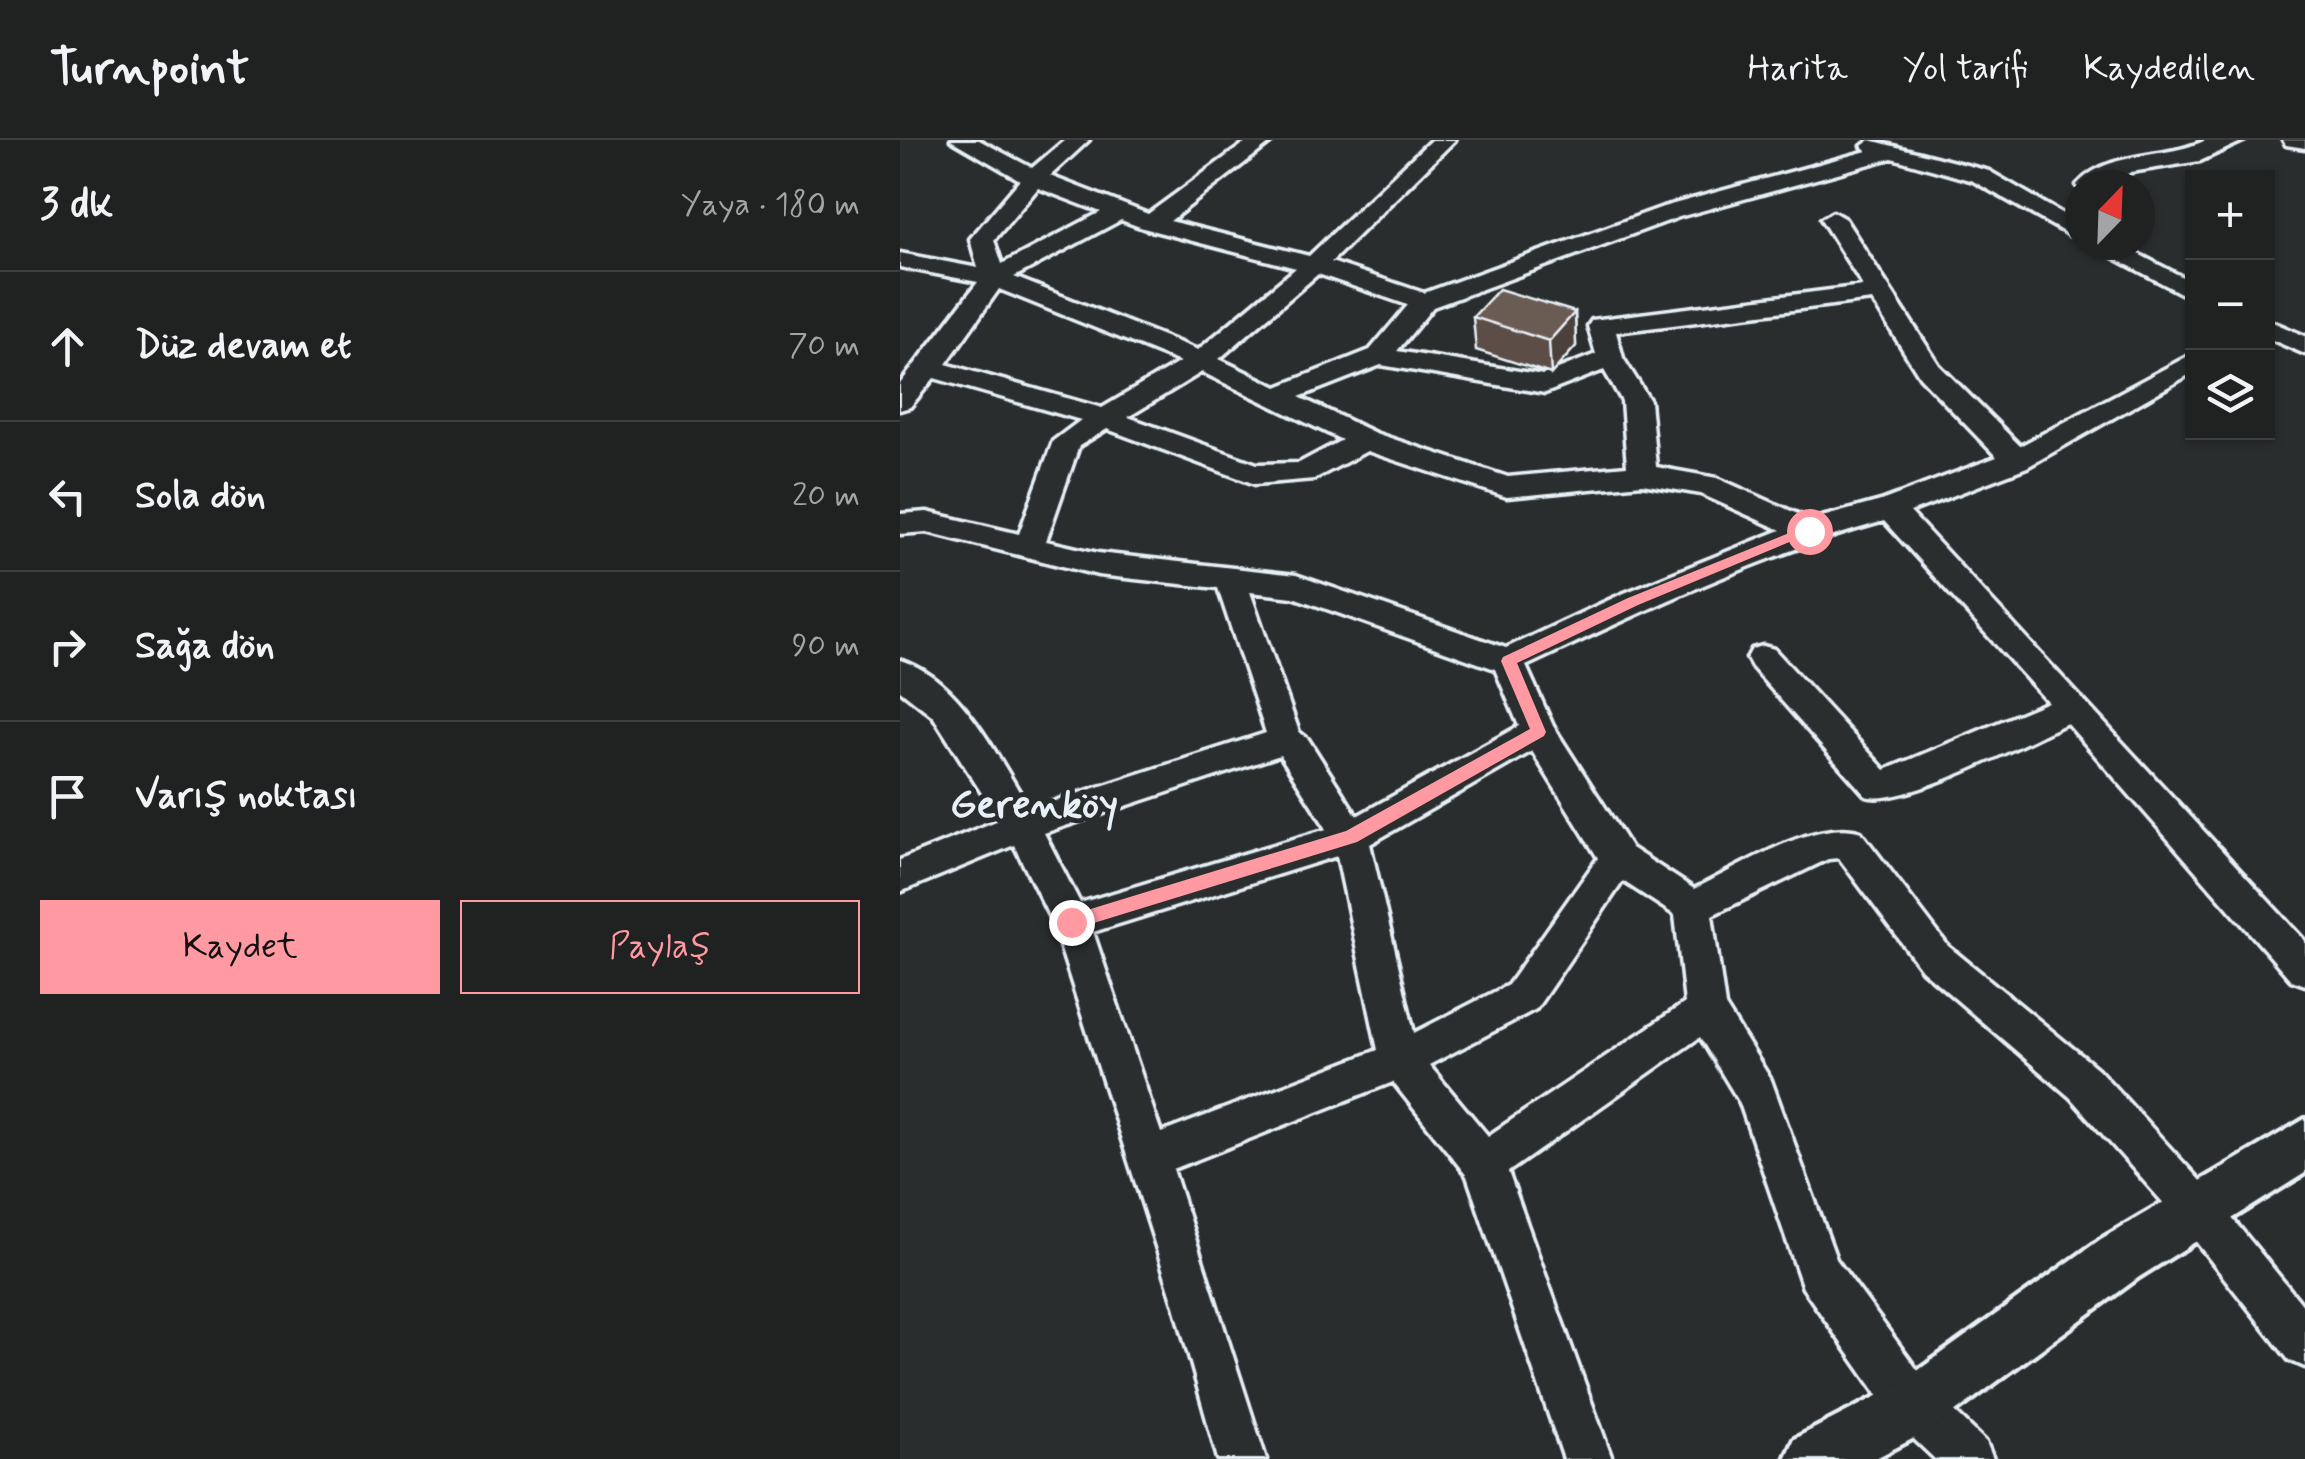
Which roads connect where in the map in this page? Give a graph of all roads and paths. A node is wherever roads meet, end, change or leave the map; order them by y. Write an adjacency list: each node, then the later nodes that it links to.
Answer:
1 (962, 140): 11 (street)
2 (1078, 140): 11 (street)
3 (1263, 140): 16 (street)
4 (1444, 140): 20 (street)
5 (1848, 140): 9 (street)
6 (2294, 140): 8 (street)
7 (2222, 141): 10 (street)
8 (2305, 142)
9 (1894, 151): 14 (street); 24 (street)
10 (2118, 170)
11 (1034, 178): 13 (street); 21 (street)
12 (2065, 198): 14 (street)
13 (1122, 210): 16 (street); 21 (street)
14 (2039, 212): 17 (street)
15 (1834, 219): 23 (street)
16 (1151, 223): 20 (street)
17 (2065, 226)
18 (900, 260): 21 (street)
19 (2131, 260): 22 (street)
20 (1314, 264): 24 (street); 31 (street)
21 (994, 278): 31 (street); 33 (street)
22 (2185, 288)
23 (1878, 292): 30 (street); 38 (street)
24 (1424, 302): 29 (street)
25 (2275, 329): 27 (street)
26 (2275, 331): 28 (street)
27 (2305, 334)
28 (2305, 346)
29 (1378, 356): 30 (street); 34 (street)
30 (1610, 358): 39 (street)
31 (1201, 362): 34 (street); 36 (street)
32 (2185, 366): 38 (street)
33 (929, 368): 35 (street); 36 (street)
34 (1273, 398): 37 (street)
35 (900, 401)
36 (1102, 418): 37 (street); 43 (street)
37 (1366, 440): 39 (street)
38 (2017, 460): 40 (street)
39 (1642, 474): 42 (street)
40 (1890, 509): 42 (street); 48 (street)
41 (900, 524): 43 (street)
42 (1809, 531): 46 (street)
43 (1029, 547): 44 (street)
44 (1230, 579): 46 (street); 50 (street)
45 (1763, 658): 48 (street)
46 (1508, 661): 49 (street)
47 (900, 672): 51 (street)
48 (2072, 706): 57 (street)
49 (1538, 732): 52 (street); 53 (street)
50 (1285, 740): 51 (street); 52 (street)
51 (1022, 826): 54 (street); 56 (street)
52 (1351, 837): 56 (street); 59 (street)
53 (1618, 859): 55 (street); 59 (street)
54 (900, 876)
55 (1692, 908): 58 (street); 63 (street)
56 (1071, 922): 61 (street)
57 (2305, 968)
58 (1706, 1010): 62 (street); 65 (street)
59 (1400, 1060): 61 (street); 62 (street)
60 (2305, 1144): 63 (street)
61 (1148, 1158): 66 (street)
62 (1484, 1164): 67 (street)
63 (2198, 1210): 64 (street); 65 (street)
64 (2305, 1344)
65 (1915, 1408): 68 (street); 69 (street)
66 (1242, 1459)
67 (1588, 1459)
68 (1814, 1459)
69 (1969, 1459)

